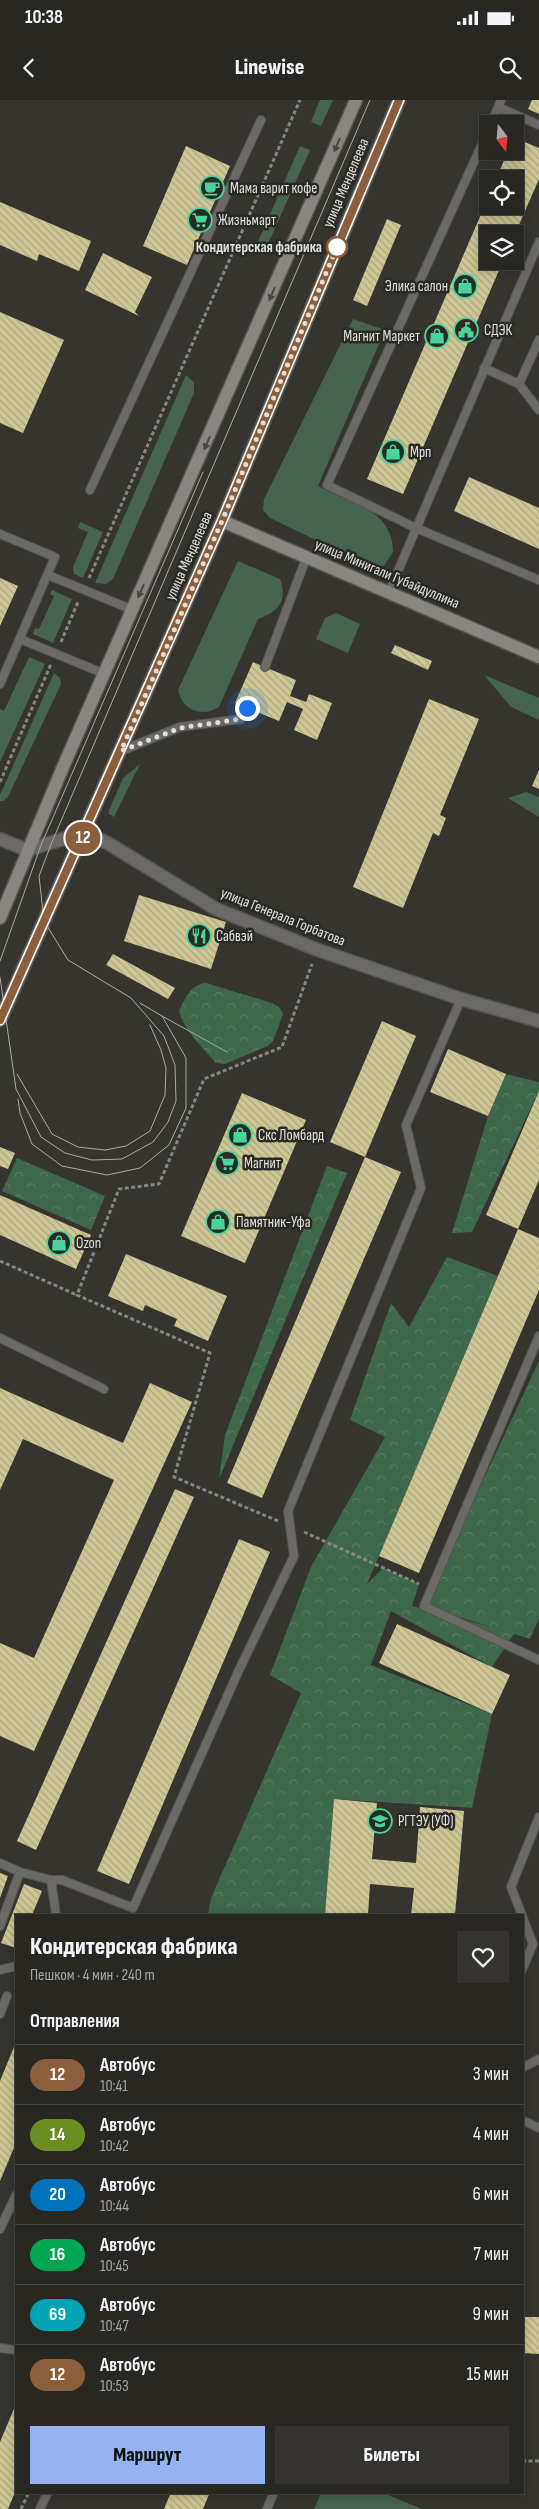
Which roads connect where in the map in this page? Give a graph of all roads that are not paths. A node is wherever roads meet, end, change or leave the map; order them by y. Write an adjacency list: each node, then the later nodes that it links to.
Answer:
1 (356, 100): 21 (main road, улица Менделеева, one-way to 21)
2 (399, 100): 14 (main road, улица Менделеева)
3 (500, 103): 4 (lane); 6 (lane)
4 (495, 115)
5 (261, 120): 13 (lane)
6 (539, 125)
7 (479, 150): 15 (lane)
8 (539, 242): 10 (lane)
9 (539, 340): 11 (lane)
10 (484, 368): 11 (lane); 15 (lane)
11 (520, 384): 12 (lane)
12 (539, 410)
13 (90, 490)
14 (222, 521): 17 (main road, улица Минигали Губайдуллина); 28 (main road, улица Менделеева)
15 (416, 528): 19 (lane); 20 (lane)
16 (0, 534): 18 (lane)
17 (307, 556): 20 (main road, улица Минигали Губайдуллина); 24 (lane)
18 (48, 575): 21 (lane); 22 (lane)
19 (539, 580)
20 (389, 592): 23 (main road, улица Минигали Губайдуллина)
21 (133, 610): 25 (main road, улица Менделеева)
22 (20, 640): 25 (lane); 26 (lane)
23 (539, 657)
24 (265, 667)
25 (105, 674): 31 (main road, улица Менделеева)
26 (0, 684)
27 (247, 708): 28 (lane)
28 (121, 751): 29 (main road, улица Менделеева)
29 (86, 832): 31 (street); 33 (street, улица Генерала Горбатова); 34 (main road, улица Менделеева)
30 (0, 839): 31 (street)
31 (27, 850): 32 (main road, улица Менделеева)
32 (0, 918)
33 (461, 999): 35 (street, улица Генерала Горбатова); 44 (lane)
34 (0, 1020)
35 (539, 1021)
36 (539, 1336): 39 (lane)
37 (0, 1338): 38 (lane)
38 (104, 1389)
39 (539, 1660)
40 (539, 1817): 47 (lane)
41 (0, 1863): 42 (lane)
42 (20, 1872): 43 (lane); 49 (lane)
43 (51, 1880): 44 (lane); 45 (lane)
44 (133, 1908): 46 (lane)
45 (56, 1914)
46 (139, 1914)
47 (521, 1914)
48 (524, 1920): 50 (lane)
49 (0, 1926)
50 (536, 1943): 52 (lane)
51 (15, 1966): 53 (lane)
52 (524, 1966)
53 (0, 1970)
54 (7, 1996): 55 (lane)
55 (0, 2014)
56 (539, 2059): 57 (lane)
57 (524, 2067)
58 (524, 2121): 59 (lane)
59 (539, 2128)
60 (15, 2198): 61 (lane)
61 (0, 2229)
62 (0, 2348): 63 (lane)
63 (15, 2350)
64 (47, 2494): 66 (lane)
65 (273, 2494): 67 (lane)
66 (40, 2509)
67 (267, 2509)

